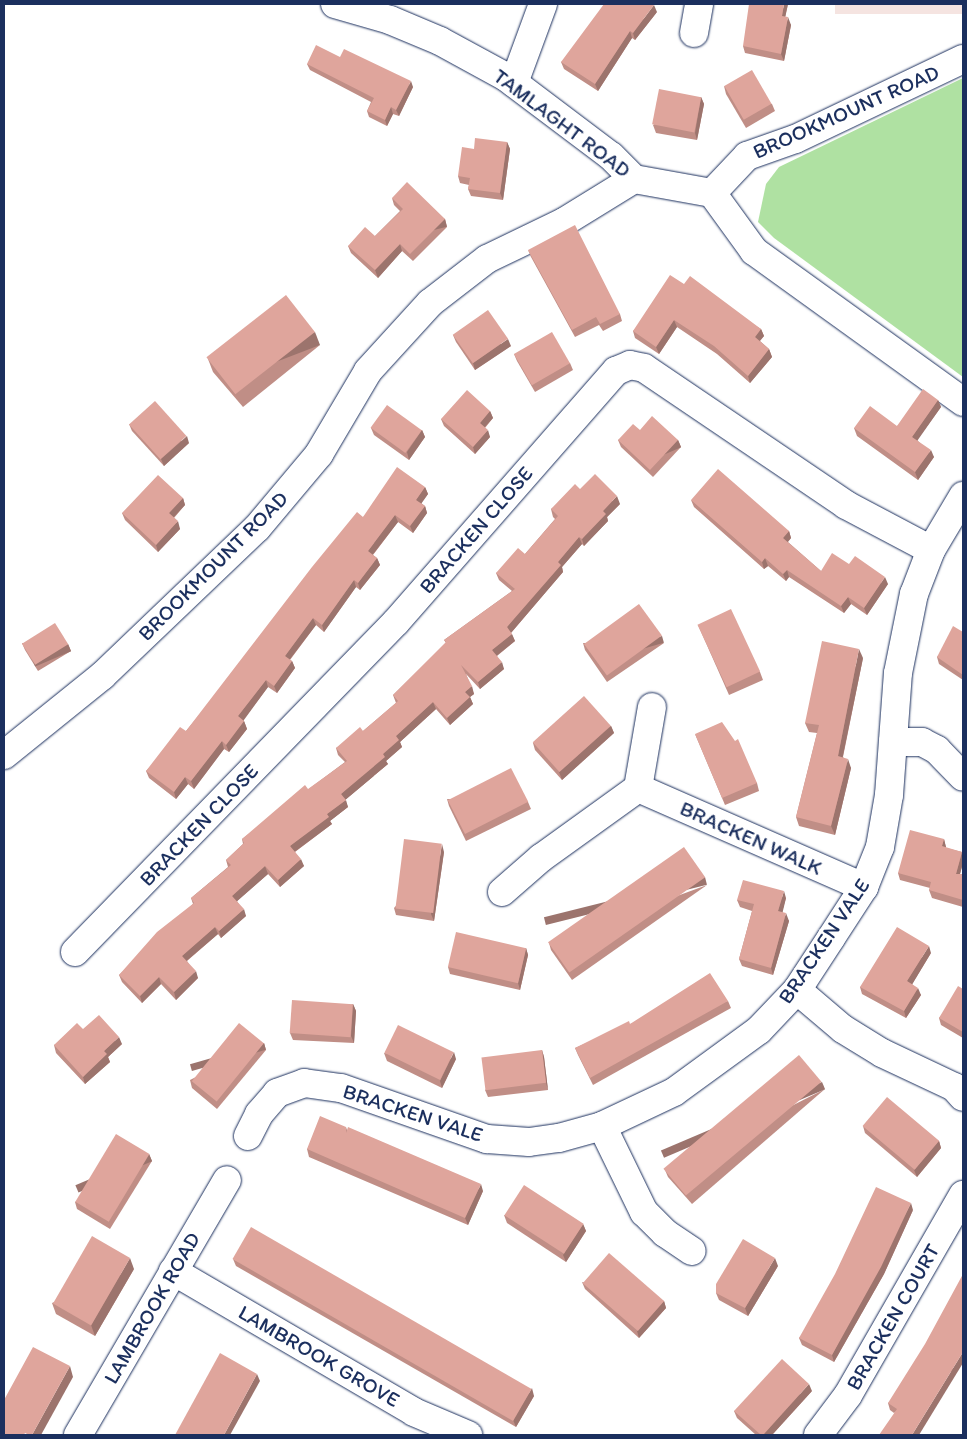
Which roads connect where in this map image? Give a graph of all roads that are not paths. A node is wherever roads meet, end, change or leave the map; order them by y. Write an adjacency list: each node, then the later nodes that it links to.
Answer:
1 (334, 4): 6 (street, TAMLAGHT ROAD)
2 (543, 4): 6 (street)
3 (699, 4): 4 (street)
4 (694, 33)
5 (963, 58): 8 (street, BROOKMOUNT ROAD)
6 (514, 83): 7 (street, TAMLAGHT ROAD)
7 (634, 179): 8 (street, TAMLAGHT ROAD); 14 (street, BROOKMOUNT ROAD)
8 (712, 193): 9 (street)
9 (963, 402)
10 (963, 496): 11 (street, BRACKEN VALE)
11 (931, 550): 13 (street, BRACKEN VALE); 19 (street, BRACKEN CLOSE)
12 (652, 707): 16 (street)
13 (893, 742): 15 (street); 17 (street, BRACKEN VALE)
14 (4, 755)
15 (963, 777)
16 (638, 788): 17 (street, BRACKEN WALK); 18 (street)
17 (864, 887): 20 (street, BRACKEN VALE)
18 (502, 892)
19 (75, 952)
20 (797, 990): 21 (street); 22 (street, BRACKEN VALE)
21 (963, 1097)
22 (602, 1126): 23 (street, BRACKEN VALE); 26 (street)
23 (248, 1136)
24 (227, 1180): 27 (street, LAMBROOK ROAD)
25 (963, 1195): 30 (street, BRACKEN COURT)
26 (692, 1250)
27 (173, 1271): 28 (street, LAMBROOK ROAD); 29 (street, LAMBROOK GROVE)
28 (78, 1435)
29 (468, 1435)
30 (818, 1435)

